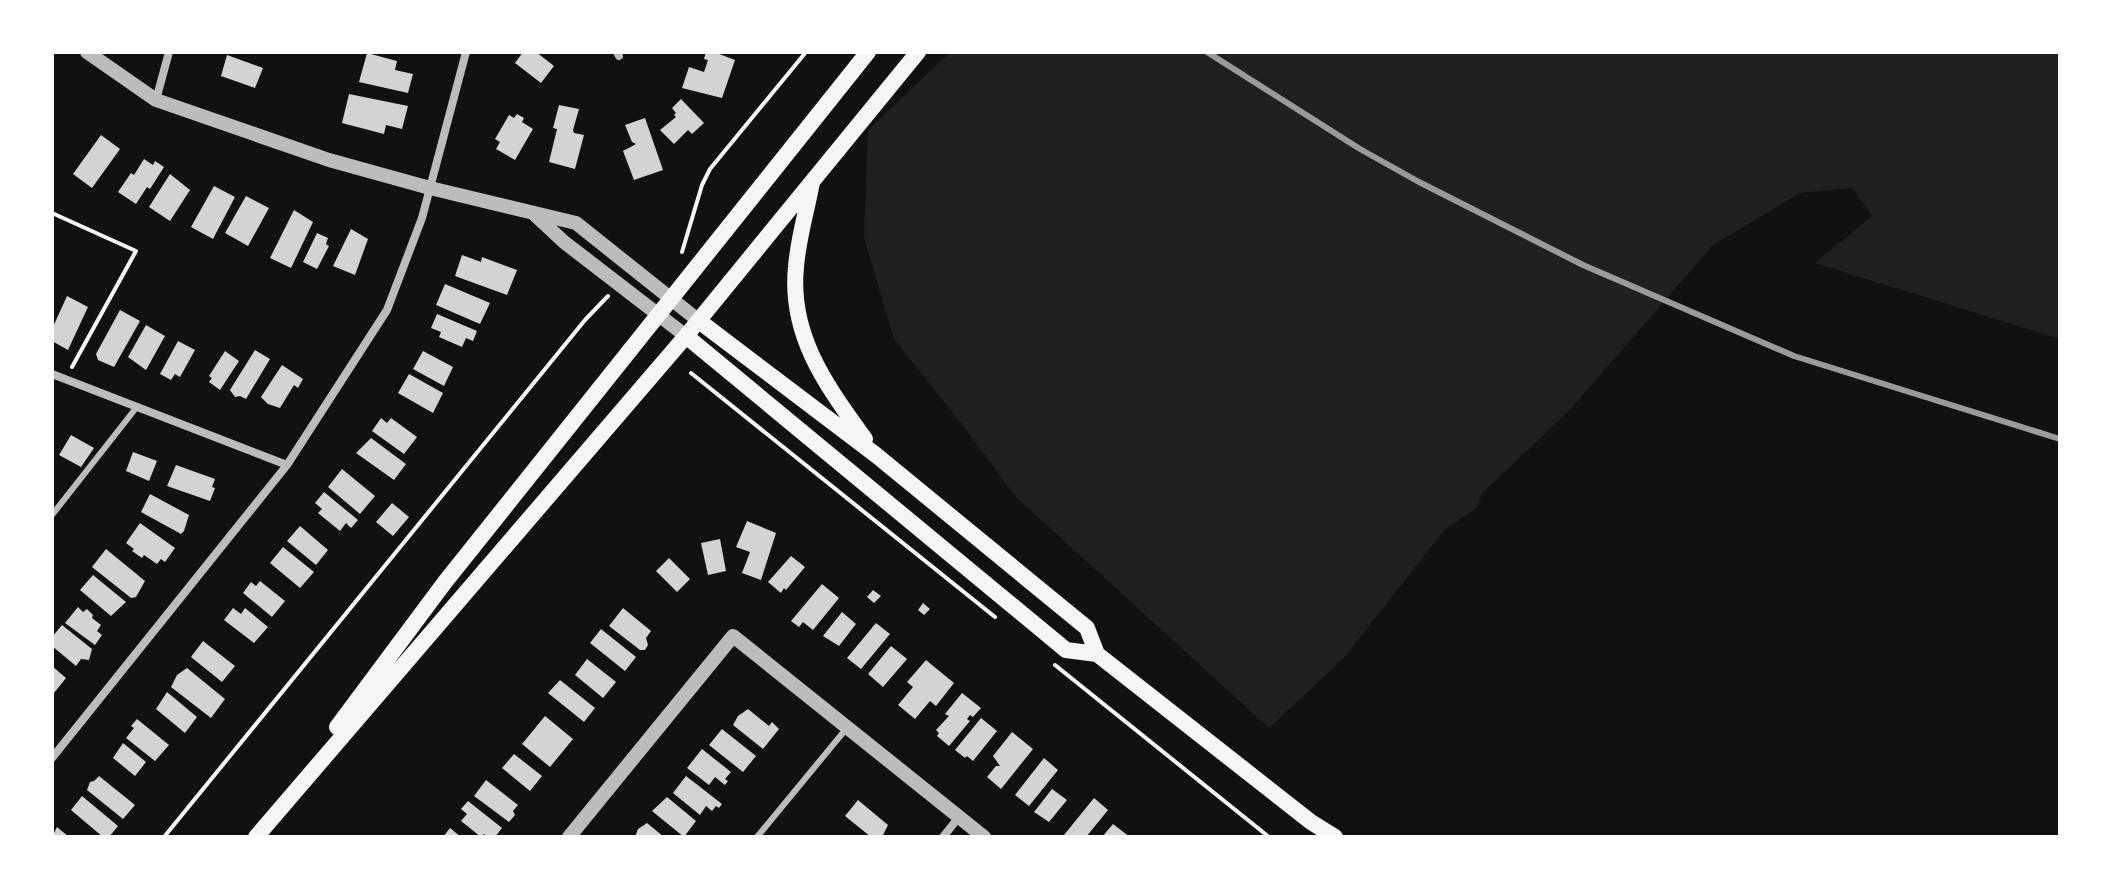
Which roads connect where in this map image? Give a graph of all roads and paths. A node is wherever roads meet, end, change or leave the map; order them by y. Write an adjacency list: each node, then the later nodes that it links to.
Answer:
1 (87, 52): 7 (street)
2 (169, 52): 7 (street)
3 (466, 52): 9 (street)
4 (806, 52): 12 (path)
5 (868, 52): 14 (main road)
6 (918, 52): 8 (main road)
7 (156, 100): 9 (street)
8 (812, 181): 16 (main road); 22 (main road)
9 (430, 188): 11 (street); 23 (street)
10 (52, 213): 20 (path)
11 (535, 214): 14 (street); 15 (street)
12 (682, 252)
13 (613, 291): 31 (path)
14 (672, 299): 15 (main road); 16 (street)
15 (658, 315): 17 (street); 32 (main road)
16 (699, 321): 17 (main road); 22 (main road)
17 (686, 336): 26 (main road); 32 (main road)
18 (691, 373): 25 (path)
19 (52, 374): 20 (street)
20 (65, 380): 21 (street)
21 (136, 408): 23 (street); 24 (lane)
22 (876, 455): 26 (main road)
23 (287, 465): 29 (street)
24 (52, 515)
25 (998, 620)
26 (1097, 654): 38 (main road)
27 (1048, 659): 37 (path)
28 (848, 726): 30 (street); 33 (street); 34 (lane)
29 (52, 758)
30 (959, 817): 35 (street); 36 (street)
31 (164, 837)
32 (255, 837)
33 (569, 837)
34 (757, 837)
35 (943, 837)
36 (984, 837)
37 (1269, 837)
38 (1335, 837)

